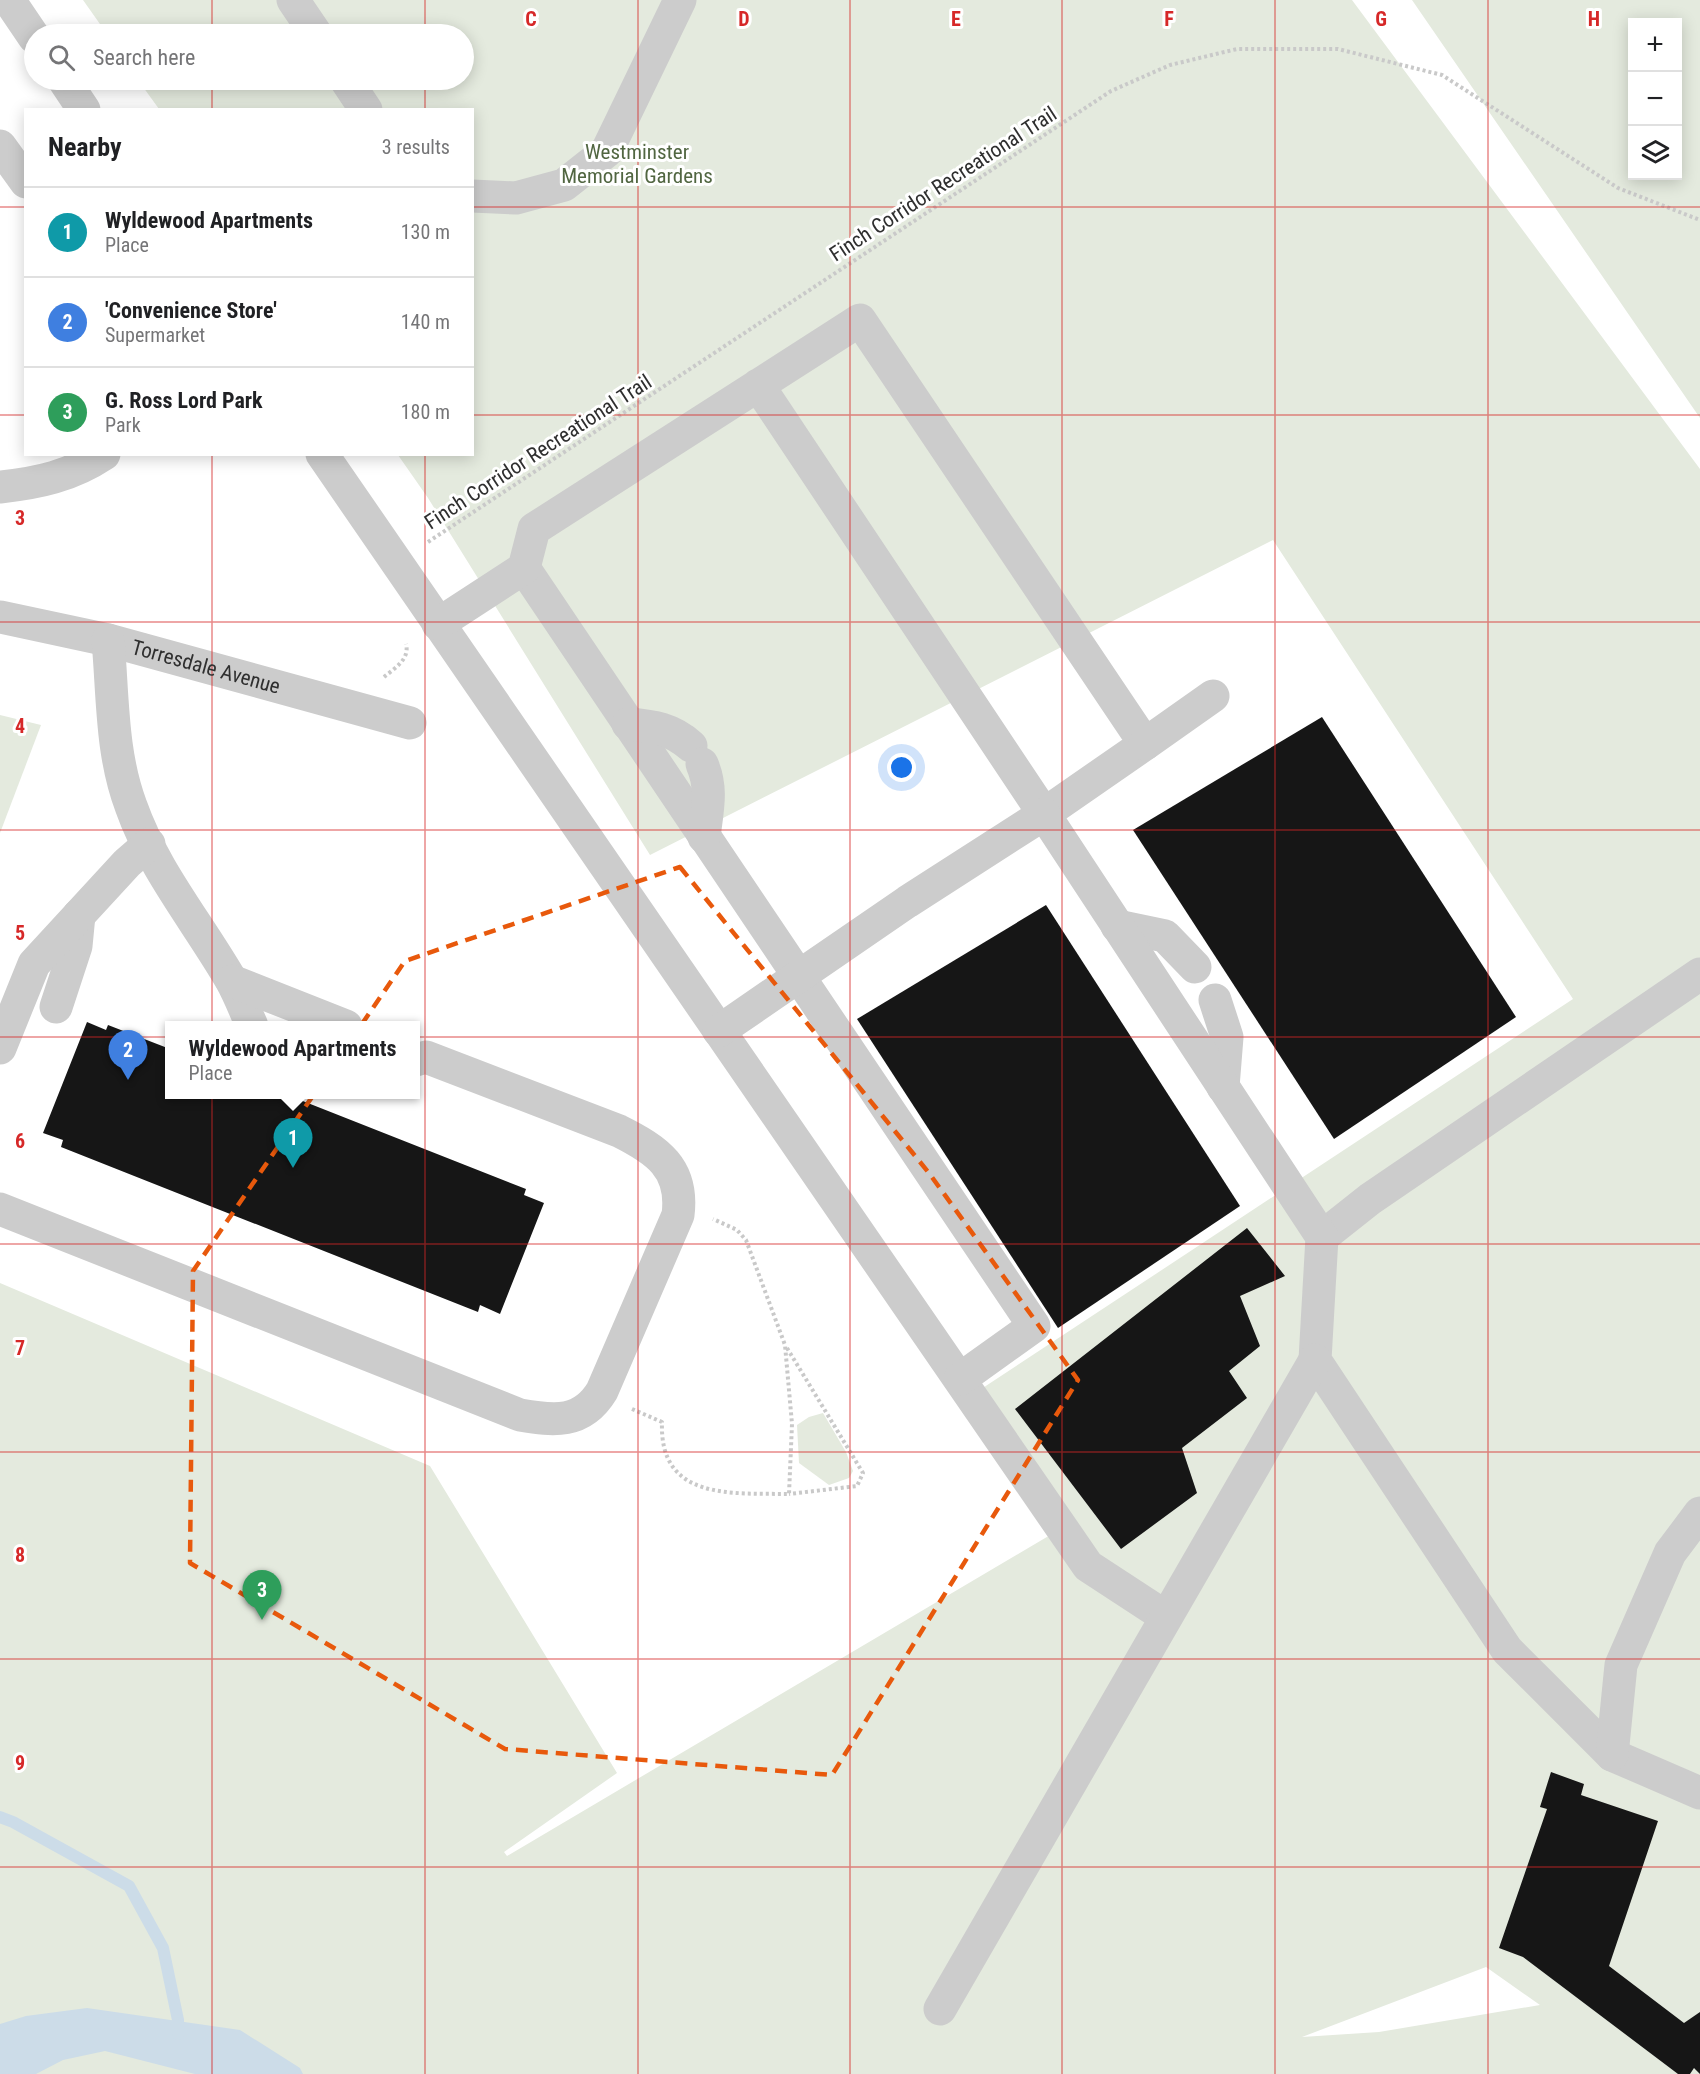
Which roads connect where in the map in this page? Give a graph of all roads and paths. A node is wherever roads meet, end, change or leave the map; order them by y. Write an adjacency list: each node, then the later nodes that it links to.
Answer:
1 (9, 0): 4 (street)
2 (293, 0): 5 (street)
3 (680, 0): 12 (street)
4 (25, 24)
5 (309, 24)
6 (71, 90): 8 (street)
7 (353, 90): 9 (street)
8 (83, 108)
9 (365, 108)
10 (0, 146): 11 (street)
11 (24, 179)
12 (474, 196)
13 (1700, 220): 19 (path, Finch Corridor Recreational Trail)
14 (758, 386): 18 (street); 28 (street); 29 (street)
15 (101, 456): 17 (street)
16 (323, 456): 19 (street)
17 (0, 487)
18 (524, 568): 21 (street); 27 (street)
19 (402, 572): 21 (street)
20 (0, 617): 22 (street, Torresdale Avenue)
21 (438, 624): 42 (street)
22 (108, 640): 25 (street, Torresdale Avenue); 31 (street)
23 (405, 640): 25 (path)
24 (1213, 696): 28 (street)
25 (347, 704): 26 (street, Torresdale Avenue)
26 (410, 723)
27 (628, 724): 30 (street); 30 (street)
28 (1145, 744): 29 (street)
29 (1044, 814): 33 (street); 36 (street)
30 (704, 837): 36 (street)
31 (149, 844): 32 (street); 37 (street)
32 (79, 915): 39 (street); 43 (street)
33 (1117, 926): 34 (street); 45 (street)
34 (1196, 967)
35 (1700, 974): 48 (street)
36 (798, 977): 42 (street); 51 (street)
37 (232, 981): 40 (street); 41 (street)
38 (1215, 999): 45 (street)
39 (56, 1007)
40 (250, 1021)
41 (333, 1021)
42 (719, 1031): 51 (street)
43 (0, 1048)
44 (420, 1057): 46 (street)
45 (1223, 1087): 48 (street)
46 (0, 1209)
47 (705, 1217): 49 (path)
48 (1322, 1237): 50 (street)
49 (785, 1345): 53 (path); 53 (path)
50 (1315, 1360): 55 (street); 56 (street)
51 (960, 1379): 55 (street)
52 (627, 1407): 53 (path)
53 (789, 1494)
54 (1700, 1513): 56 (street)
55 (1166, 1617): 58 (street)
56 (1612, 1755): 57 (street)
57 (1700, 1793)
58 (940, 2008)

